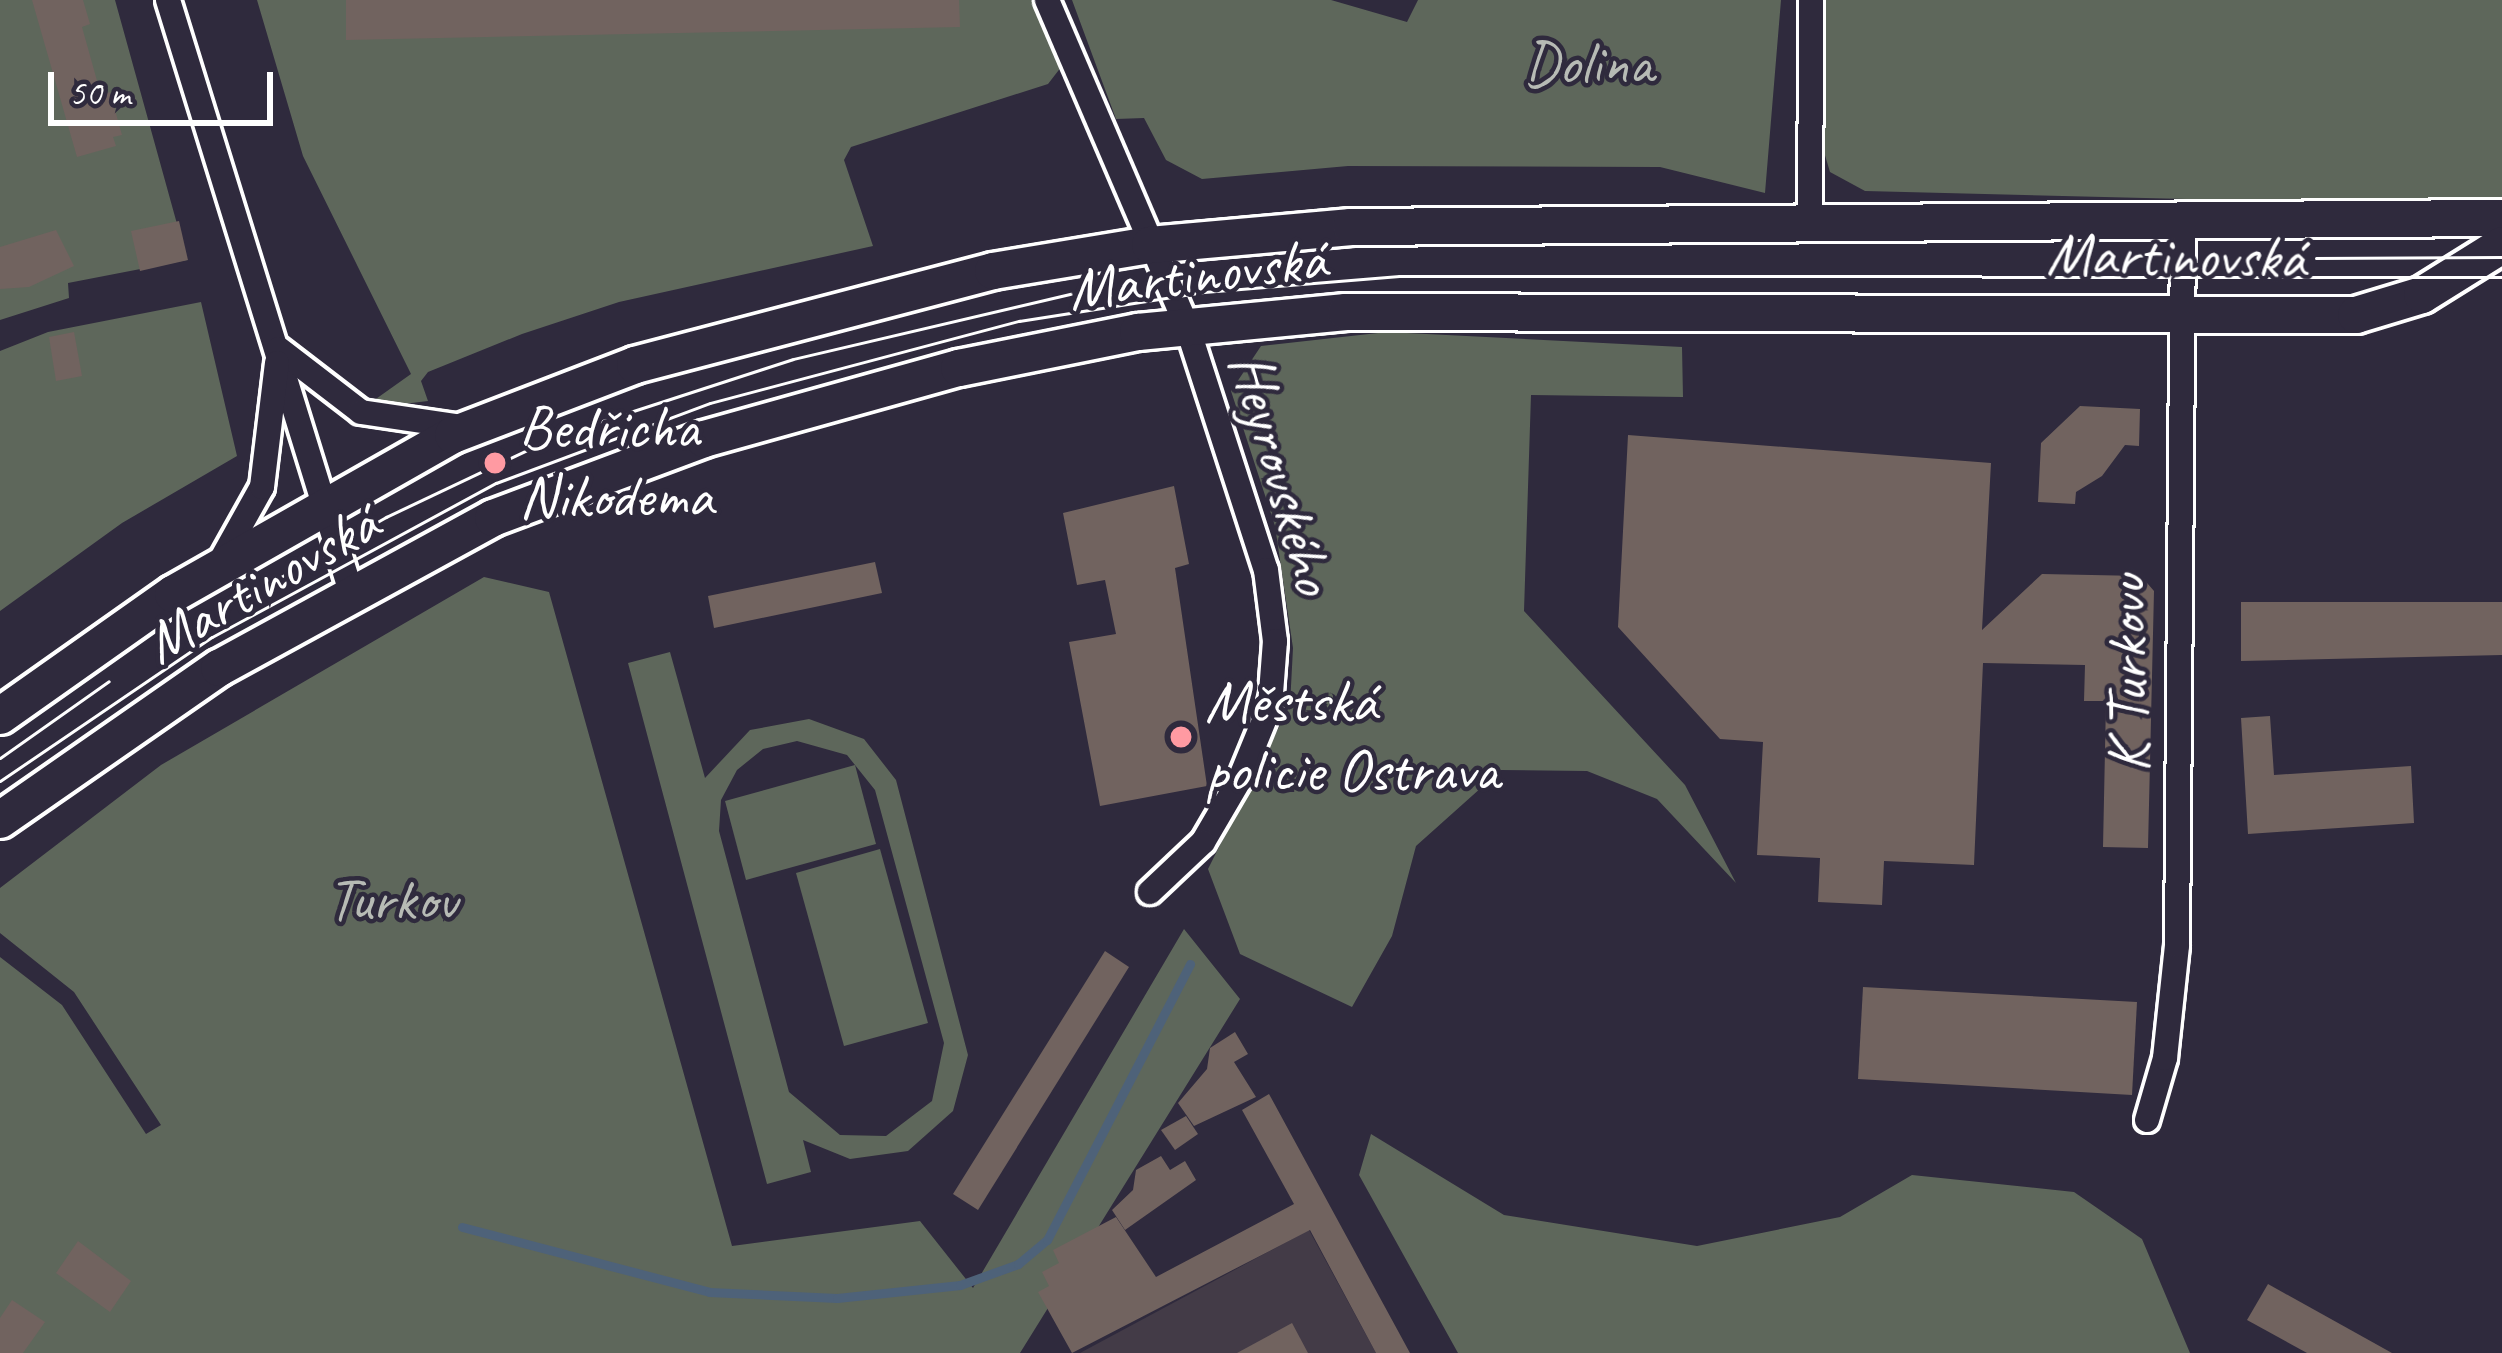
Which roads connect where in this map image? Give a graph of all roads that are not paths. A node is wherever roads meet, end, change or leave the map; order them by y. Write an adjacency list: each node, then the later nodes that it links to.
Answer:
1 (168, 0): 11 (street)
2 (1047, 0): 7 (street, Heyrovského)
3 (1811, 0): 5 (street)
4 (2502, 218): 6 (street, Martinovská)
5 (1810, 224): 6 (street, Martinovská); 7 (street, Martinovská)
6 (2183, 224): 9 (street, K Turkovu)
7 (1150, 244): 10 (street, Heyrovského); 12 (street, Martinovská)
8 (2502, 244): 9 (street, Martinovská)
9 (2181, 312): 10 (street, Martinovská); 19 (street, K Turkovu)
10 (1187, 326): 15 (street, Martinovská); 18 (street, Heyrovského)
11 (278, 349): 12 (street, Martinovská); 13 (street); 14 (street)
12 (471, 428): 13 (street, Martinovská)
13 (323, 508): 14 (street, Martinovská); 15 (street)
14 (216, 568): 16 (street, Martinovská)
15 (351, 592): 17 (street, Martinovská)
16 (0, 716)
17 (0, 820)
18 (1150, 892)
19 (2147, 1120)

